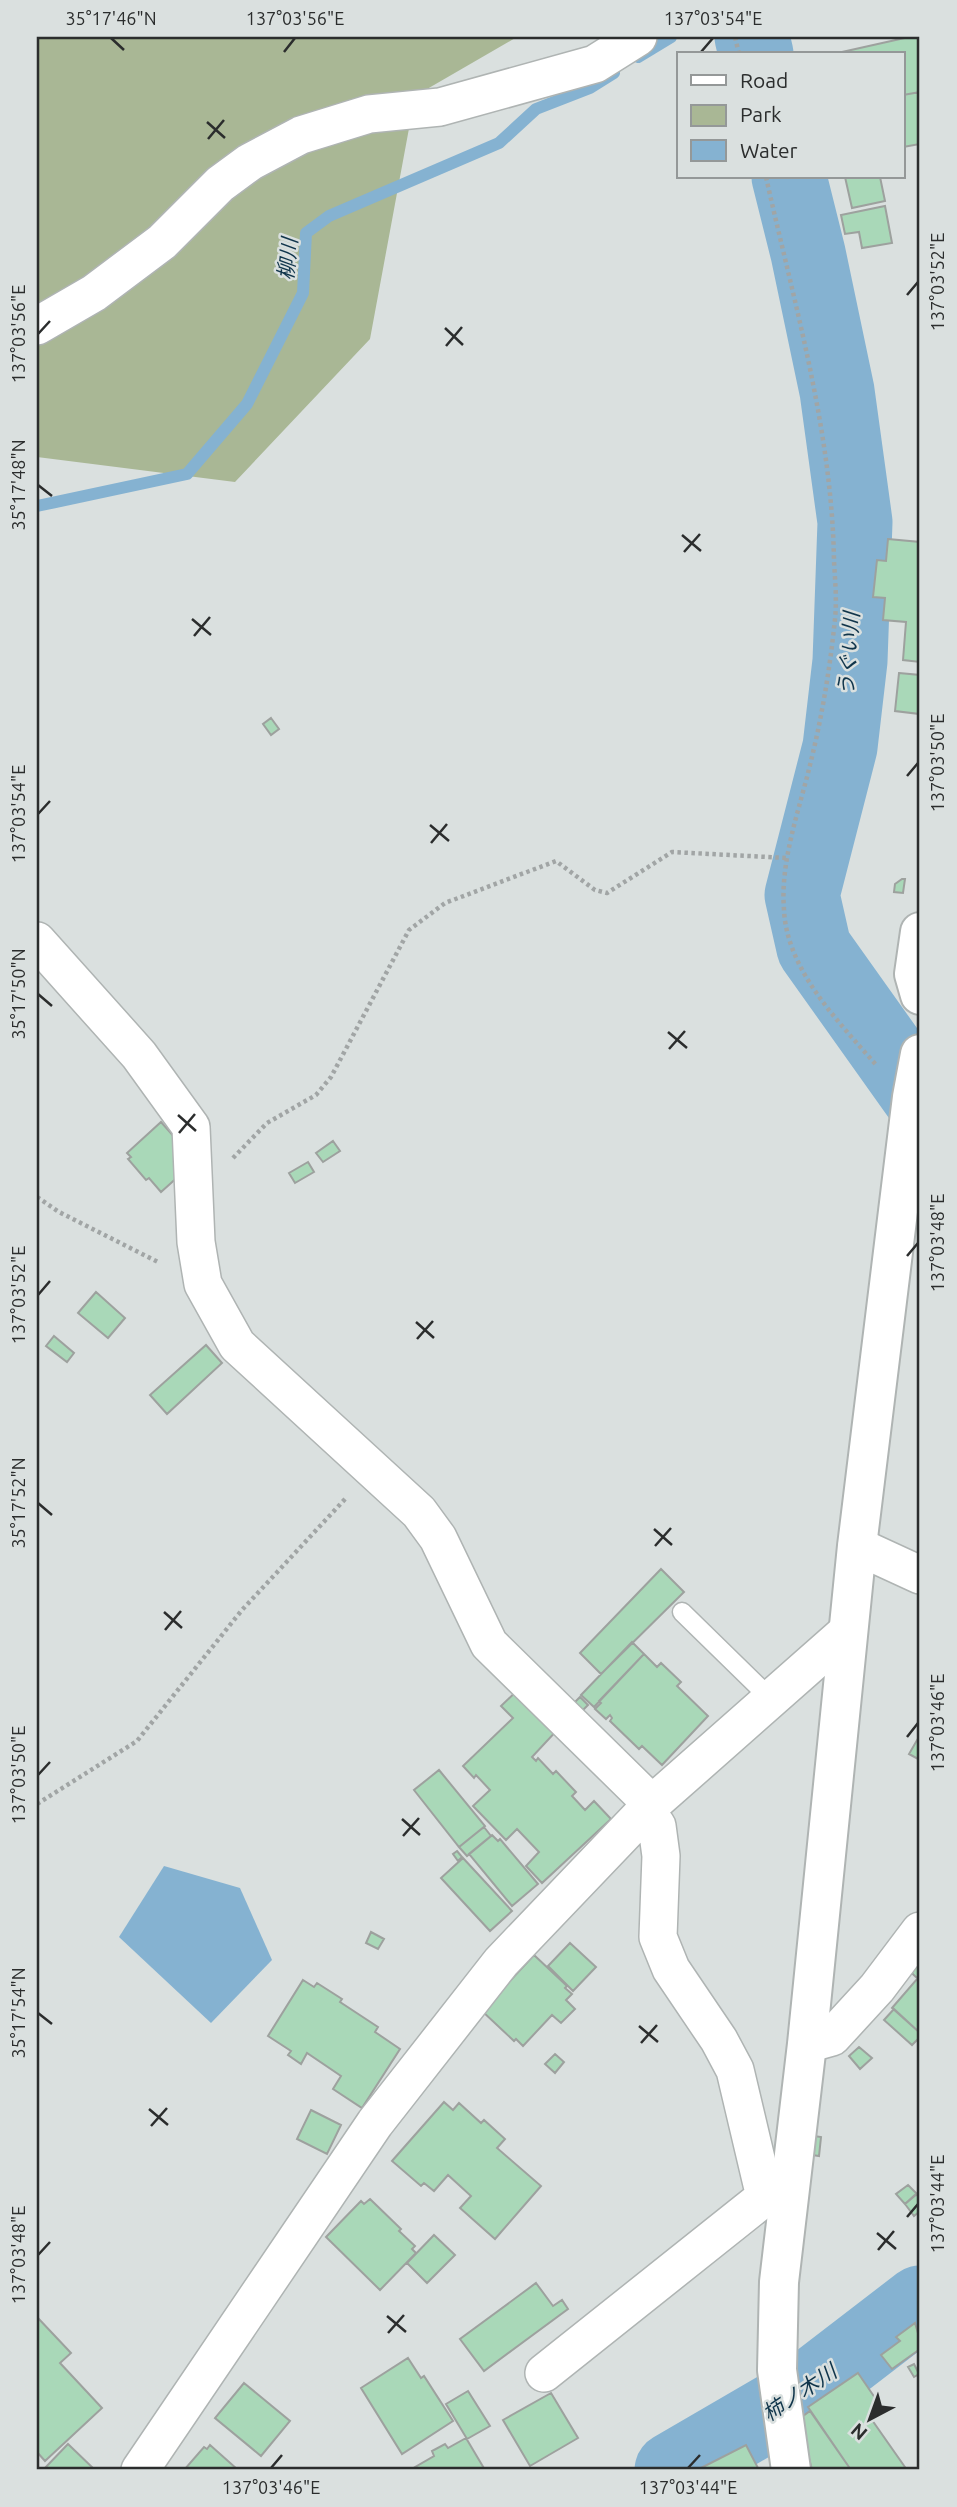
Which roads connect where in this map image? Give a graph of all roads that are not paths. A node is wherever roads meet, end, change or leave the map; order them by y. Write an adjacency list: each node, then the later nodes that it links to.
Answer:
1 (638, 37): 2 (street)
2 (37, 327)
3 (920, 932): 5 (street)
4 (37, 941): 12 (street)
5 (920, 995)
6 (920, 1054): 7 (street)
7 (857, 1546): 8 (street); 10 (street)
8 (920, 1574)
9 (682, 1612): 11 (lane)
10 (848, 1631): 11 (street); 14 (street)
11 (771, 1699): 12 (street)
12 (649, 1807): 15 (street); 17 (street)
13 (920, 1931): 14 (street)
14 (807, 2044): 15 (street)
15 (777, 2199): 16 (street); 18 (street)
16 (544, 2373)
17 (140, 2470)
18 (791, 2470)

